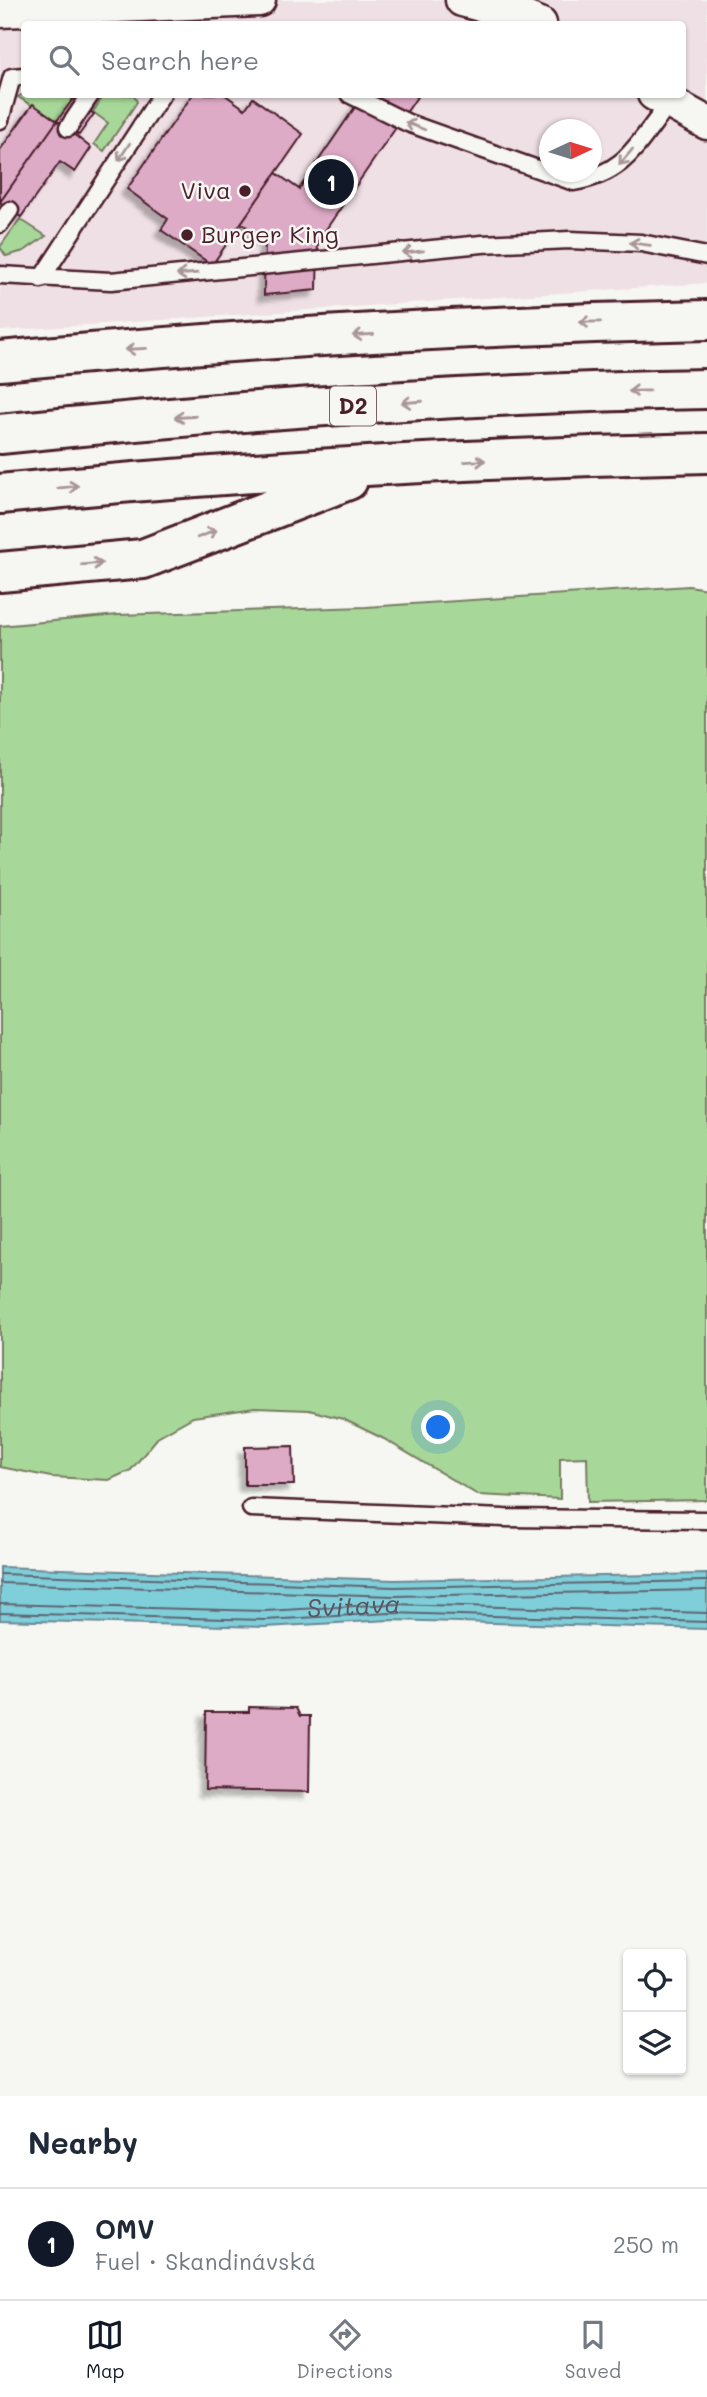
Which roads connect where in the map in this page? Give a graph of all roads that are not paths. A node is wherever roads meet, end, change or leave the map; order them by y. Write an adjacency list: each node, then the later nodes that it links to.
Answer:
1 (259, 0): 3 (street)
2 (462, 0): 4 (street)
3 (0, 11)
4 (532, 21)
5 (12, 77): 10 (lane)
6 (88, 98): 12 (lane)
7 (159, 98): 17 (lane, one-way to 17)
8 (357, 98): 9 (lane, one-way to 8)
9 (661, 99): 11 (street)
10 (0, 120)
11 (707, 123)
12 (68, 128)
13 (10, 210): 14 (lane)
14 (0, 224)
15 (707, 257): 17 (lane, one-way to 17)
16 (0, 275): 17 (lane)
17 (41, 279)
18 (707, 320): 19 (highway, one-way to 19)
19 (0, 361)
20 (707, 389): 21 (highway, D2, one-way to 21)
21 (0, 434)
22 (707, 453): 23 (highway, one-way to 22)
23 (383, 467): 24 (highway, one-way to 23); 25 (highway, one-way to 23)
24 (0, 494)
25 (0, 572)
26 (251, 1507): 27 (lane)
27 (707, 1520)

